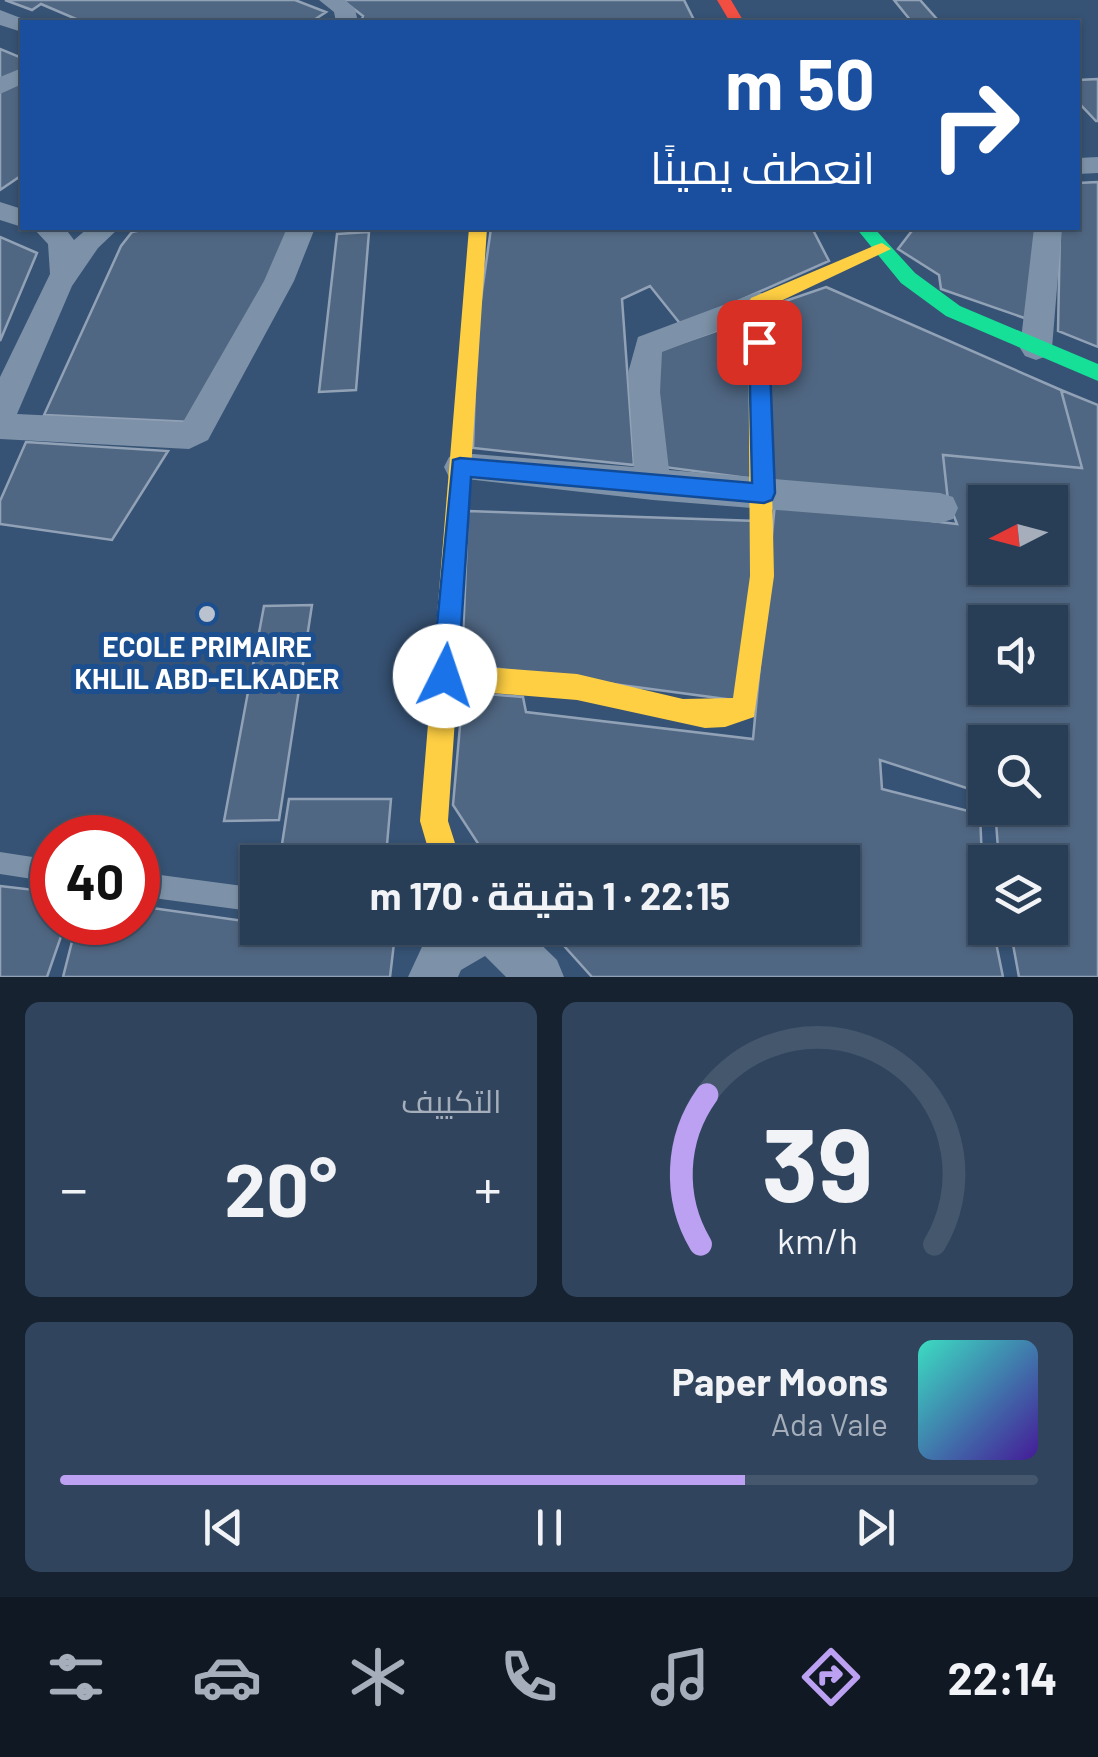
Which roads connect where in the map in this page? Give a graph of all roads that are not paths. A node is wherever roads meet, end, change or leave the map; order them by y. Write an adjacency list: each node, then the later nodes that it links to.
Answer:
1 (330, 0): 2 (street)
2 (347, 20)
3 (50, 230): 10 (street)
4 (102, 230): 10 (street)
5 (300, 230): 15 (street)
6 (478, 230): 16 (street)
7 (867, 230): 9 (street)
8 (1048, 230): 12 (street)
9 (882, 250): 11 (street); 12 (street)
10 (64, 278): 14 (street)
11 (758, 303): 17 (street); 18 (street)
12 (1036, 348): 13 (street)
13 (1098, 373)
14 (0, 416)
15 (0, 426)
16 (460, 467): 17 (street); 20 (street)
17 (654, 485): 18 (street)
18 (764, 493): 19 (street); 20 (street)
19 (940, 508)
20 (445, 676): 21 (street)
21 (441, 845)
22 (0, 863): 23 (lane)
23 (30, 868)
24 (160, 887): 25 (lane)
25 (240, 898)
26 (459, 945): 28 (street)
27 (507, 945): 29 (street)
28 (432, 977)
29 (540, 977)

